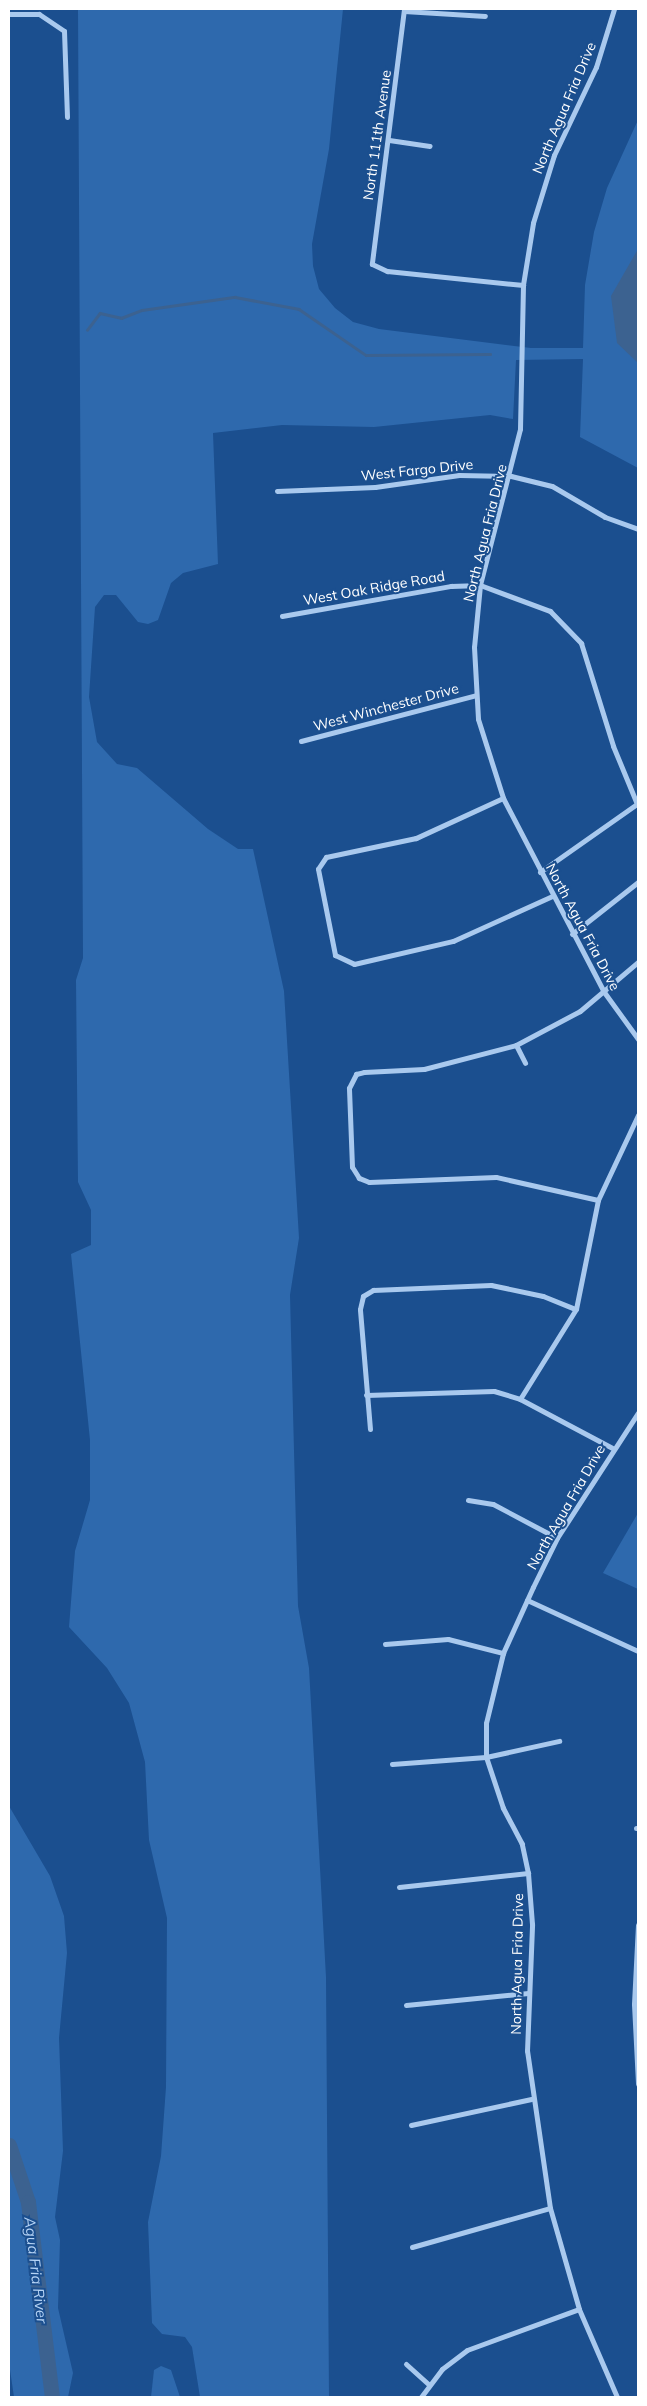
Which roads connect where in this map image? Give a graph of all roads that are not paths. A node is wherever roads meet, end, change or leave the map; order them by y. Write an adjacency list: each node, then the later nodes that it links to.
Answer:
1 (614, 9): 8 (street, North Agua Fria Drive)
2 (404, 10): 4 (street); 6 (street, North 111th Avenue)
3 (9, 14): 5 (street)
4 (485, 16)
5 (67, 117)
6 (389, 140): 7 (street); 8 (street, North 111th Avenue)
7 (430, 146)
8 (523, 285): 9 (street, North Agua Fria Drive)
9 (512, 476): 10 (street, West Fargo Drive); 11 (street, West Fargo Drive); 12 (street, North Agua Fria Drive)
10 (277, 491)
11 (638, 529)
12 (480, 585): 13 (street, West Oak Ridge Road); 14 (street, North Agua Fria Drive); 17 (street, West Oak Ridge Road)
13 (282, 616)
14 (476, 695): 15 (street, West Winchester Drive); 16 (street, North Agua Fria Drive)
15 (302, 740)
16 (503, 798): 18 (street, North Agua Fria Drive); 20 (street)
17 (637, 803): 18 (street)
18 (540, 872): 20 (street, North Agua Fria Drive)
19 (638, 882): 21 (street)
20 (552, 896): 21 (street, North Agua Fria Drive)
21 (572, 934): 23 (street, North Agua Fria Drive)
22 (638, 962): 23 (street)
23 (604, 992): 24 (street, North Agua Fria Drive); 25 (street)
24 (638, 1039)
25 (516, 1045): 26 (street); 28 (street)
26 (525, 1063)
27 (638, 1115): 28 (street)
28 (598, 1200): 29 (street)
29 (576, 1309): 30 (street); 31 (street)
30 (366, 1395): 31 (street); 33 (street)
31 (520, 1399): 34 (street)
32 (638, 1413): 34 (street, North Agua Fria Drive)
33 (370, 1429)
34 (612, 1448): 36 (street, North Agua Fria Drive)
35 (468, 1500): 36 (street)
36 (557, 1538): 37 (street, North Agua Fria Drive)
37 (527, 1600): 39 (street); 40 (street, North Agua Fria Drive)
38 (385, 1644): 40 (street)
39 (638, 1650)
40 (502, 1653): 42 (street, North Agua Fria Drive)
41 (559, 1742): 42 (street)
42 (486, 1756): 43 (street); 44 (street, North Agua Fria Drive)
43 (392, 1764)
44 (528, 1873): 45 (street); 47 (street, North Agua Fria Drive)
45 (399, 1887)
46 (638, 1926): 49 (street)
47 (528, 1992): 48 (street); 50 (street, North Agua Fria Drive)
48 (406, 2005)
49 (638, 2084)
50 (531, 2099): 51 (street); 52 (street, North Agua Fria Drive)
51 (411, 2126)
52 (550, 2208): 53 (street); 54 (street, North Agua Fria Drive)
53 (412, 2247)
54 (579, 2309): 56 (street); 58 (street, North Agua Fria Drive)
55 (406, 2364): 56 (street)
56 (429, 2385): 57 (street)
57 (421, 2397)
58 (616, 2397)

